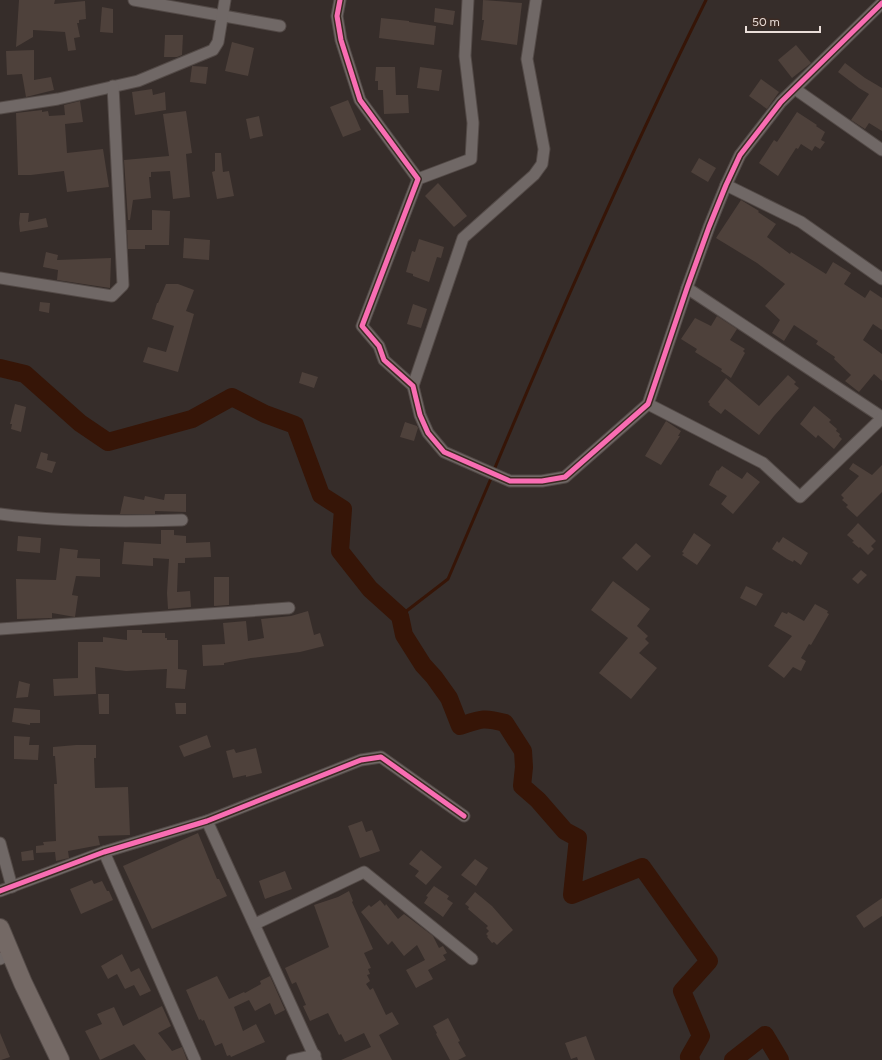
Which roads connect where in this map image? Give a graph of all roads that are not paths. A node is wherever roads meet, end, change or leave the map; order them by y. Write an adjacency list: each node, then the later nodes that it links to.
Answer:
1 (134, 0): 7 (street)
2 (225, 0): 7 (street)
3 (340, 0): 13 (street)
4 (468, 0): 13 (street)
5 (536, 0): 18 (street)
6 (879, 11): 10 (street)
7 (223, 16): 8 (street); 9 (street)
8 (280, 26)
9 (113, 86): 11 (street); 15 (street)
10 (795, 89): 12 (street); 14 (street)
11 (0, 108)
12 (882, 150)
13 (418, 179): 18 (street)
14 (726, 185): 16 (street); 17 (street)
15 (0, 278)
16 (882, 279)
17 (687, 288): 19 (street); 20 (street)
18 (413, 386): 19 (street)
19 (648, 404): 20 (street)
20 (882, 417)
21 (0, 514): 22 (street)
22 (182, 520)
23 (289, 608): 24 (street)
24 (0, 629)
25 (464, 816): 26 (street)
26 (207, 821): 28 (street); 31 (street)
27 (0, 843): 29 (street)
28 (104, 852): 29 (street); 38 (street)
29 (12, 887): 30 (street)
30 (0, 891)
31 (255, 924): 34 (street); 35 (street)
32 (0, 928): 37 (main road)
33 (1, 956): 36 (main road)
34 (472, 959)
35 (316, 1058): 39 (street)
36 (50, 1060)
37 (60, 1060)
38 (195, 1060)
39 (292, 1060)

